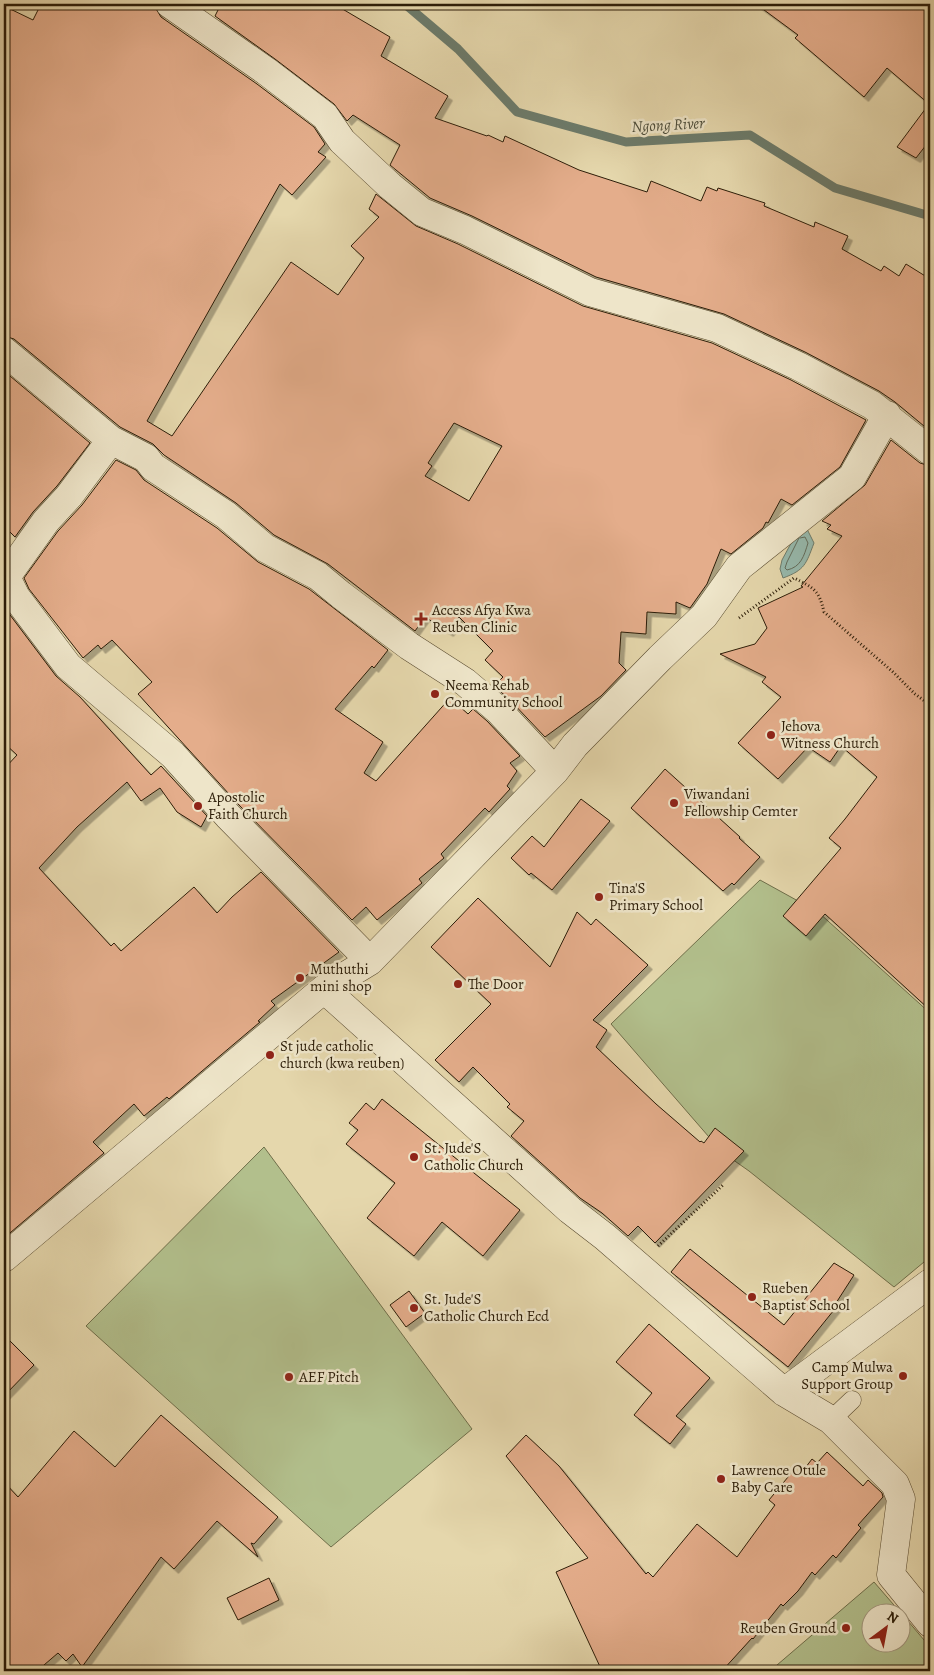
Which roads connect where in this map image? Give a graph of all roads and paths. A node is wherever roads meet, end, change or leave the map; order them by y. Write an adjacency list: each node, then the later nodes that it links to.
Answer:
1 (170, 4): 3 (street)
2 (4, 351): 4 (street)
3 (887, 415): 5 (street); 6 (street)
4 (111, 440): 8 (street); 9 (street)
5 (930, 451)
6 (704, 616): 7 (path); 8 (street)
7 (930, 705)
8 (554, 771): 9 (street)
9 (370, 961): 10 (street)
10 (324, 989): 12 (street); 13 (street)
11 (723, 1185): 13 (path)
12 (4, 1258)
13 (640, 1267): 15 (street)
14 (930, 1283): 15 (street)
15 (784, 1392): 17 (street)
16 (852, 1400): 17 (lane)
17 (831, 1420): 18 (street)
18 (930, 1623)

